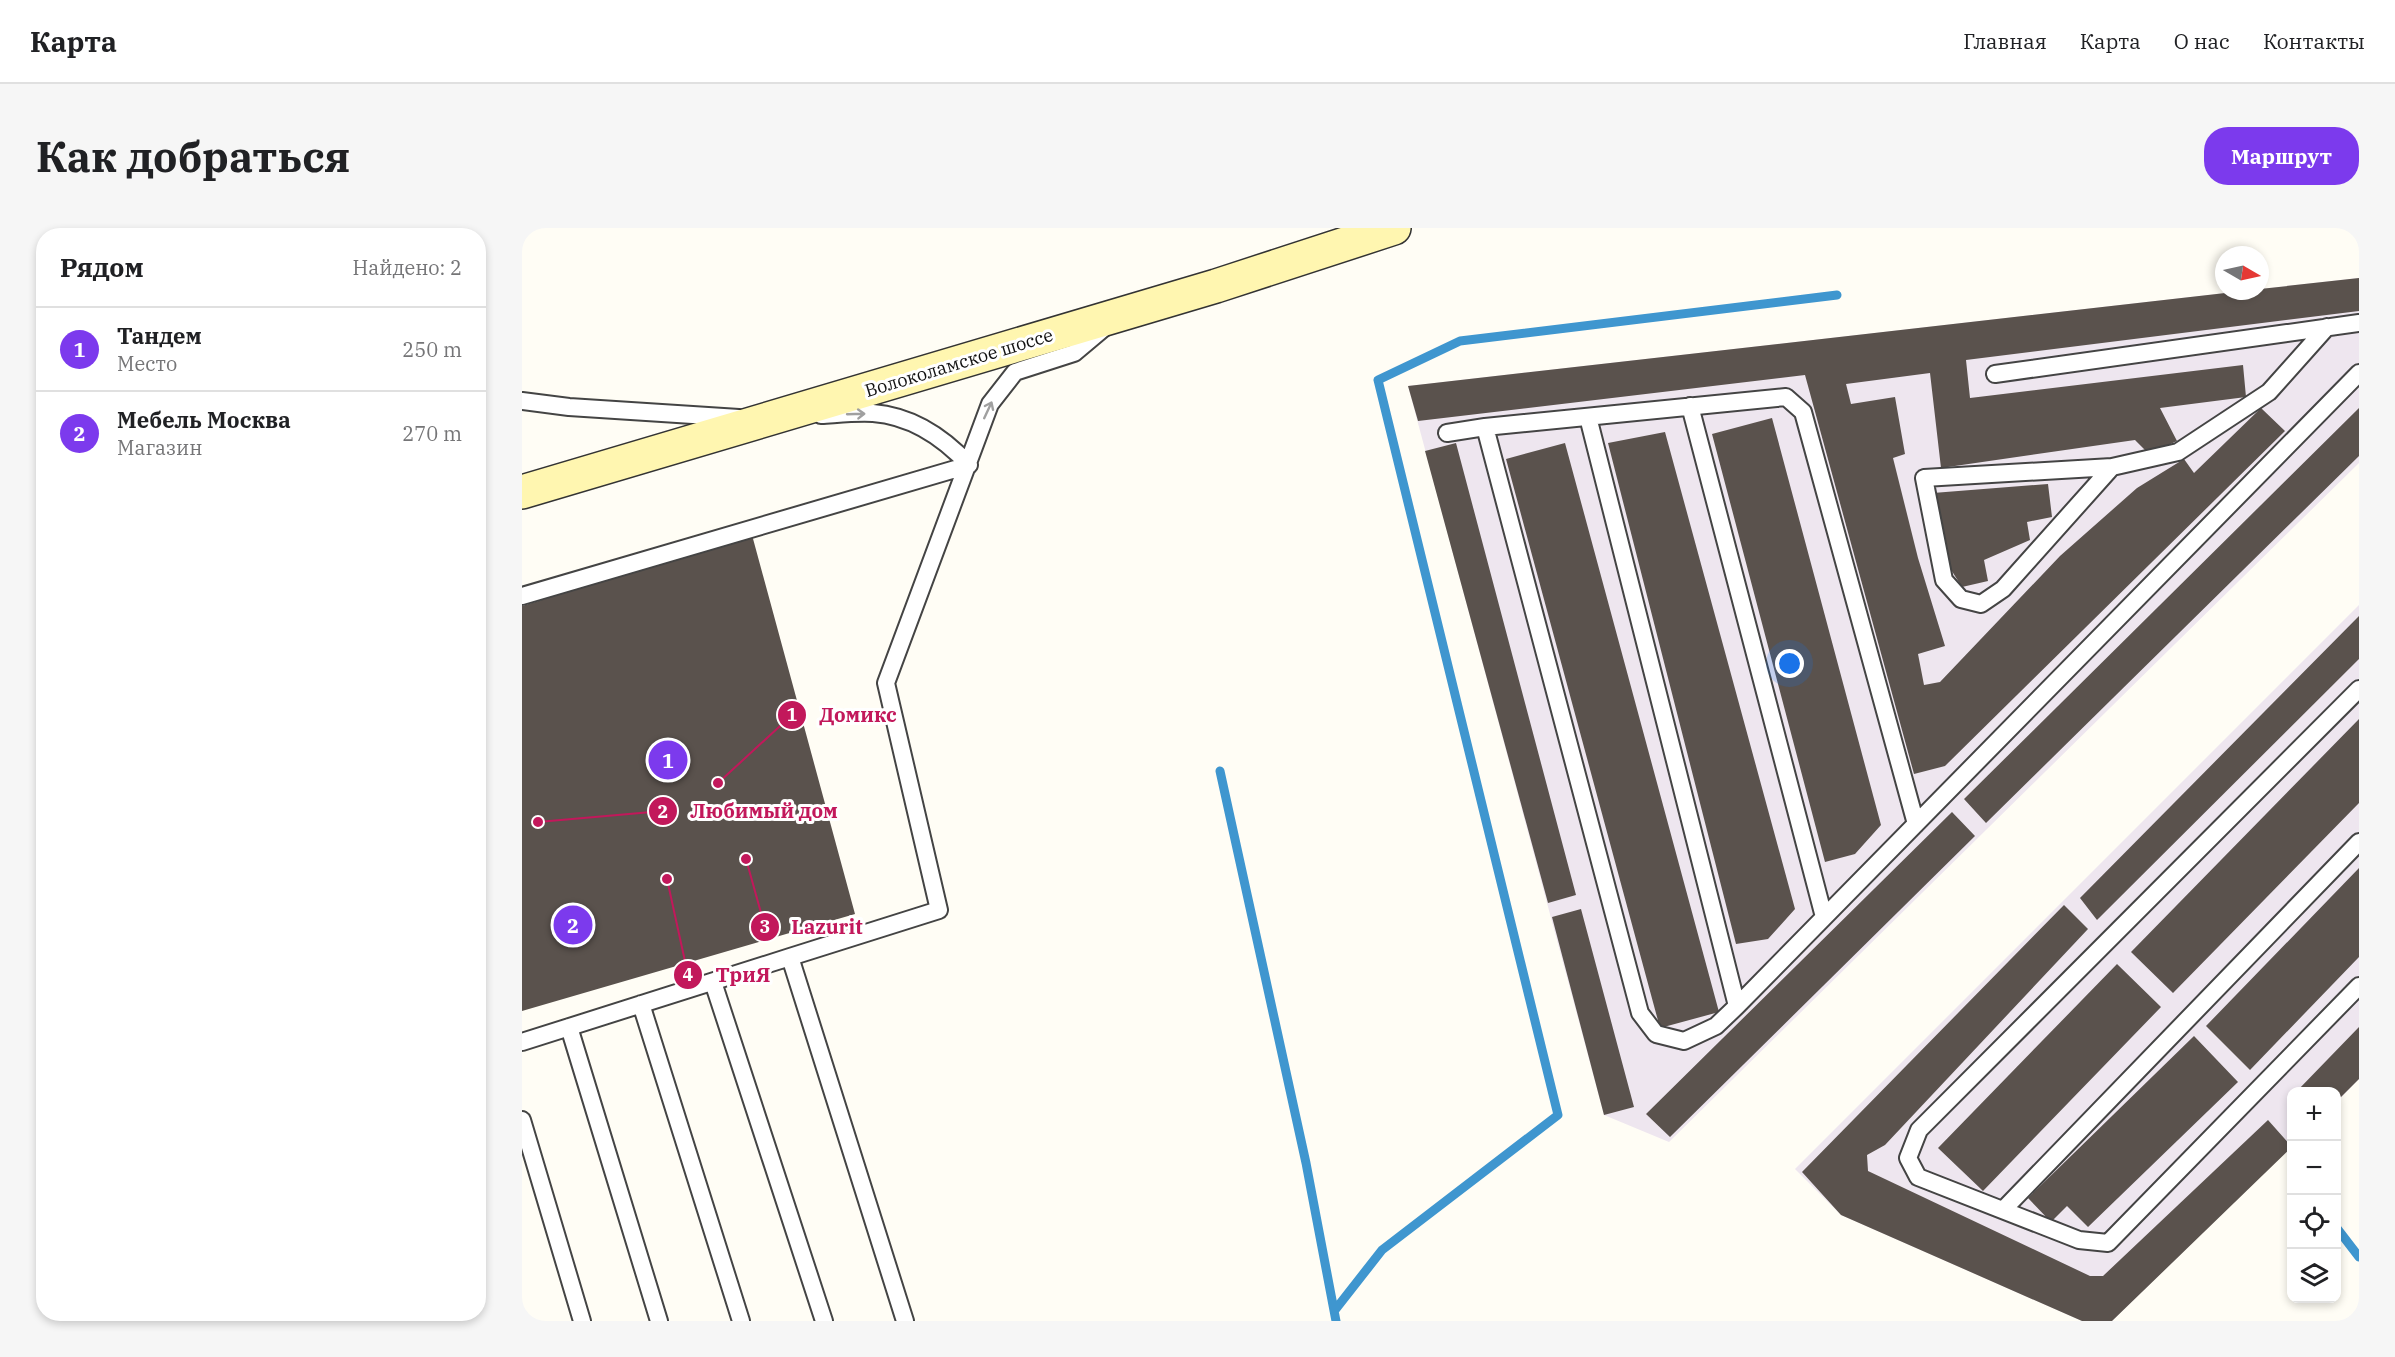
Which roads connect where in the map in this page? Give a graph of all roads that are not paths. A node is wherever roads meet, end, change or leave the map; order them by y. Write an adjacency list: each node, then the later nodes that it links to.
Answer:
1 (1394, 228): 2 (main road, Волоколамское шоссе)
2 (1120, 314): 10 (main road, Волоколамское шоссе); 13 (lane, one-way to 2)
3 (2359, 323): 4 (lane)
4 (2327, 327): 6 (lane); 14 (lane)
5 (2359, 373): 18 (lane)
6 (1995, 374)
7 (522, 401): 10 (lane)
8 (1690, 406): 9 (lane); 18 (lane); 20 (lane)
9 (1588, 417): 11 (lane); 25 (lane)
10 (772, 418): 13 (lane, one-way to 13); 15 (main road, Волоколамское шоссе)
11 (1485, 427): 12 (lane); 25 (lane)
12 (1447, 433)
13 (969, 465): 16 (lane); 21 (lane)
14 (2112, 467): 14 (lane)
15 (522, 492)
16 (522, 596)
17 (2359, 688): 29 (lane)
18 (1916, 824): 20 (lane)
19 (2359, 842): 29 (lane)
20 (1824, 917): 25 (lane)
21 (790, 957): 22 (lane); 34 (lane)
22 (712, 981): 24 (lane); 33 (lane)
23 (2359, 986): 29 (lane)
24 (641, 1004): 26 (lane); 32 (lane)
25 (1737, 1006)
26 (569, 1027): 27 (lane); 31 (lane)
27 (522, 1042)
28 (522, 1120): 30 (lane)
29 (2003, 1210)
30 (582, 1321)
31 (659, 1321)
32 (741, 1321)
33 (824, 1321)
34 (905, 1321)

